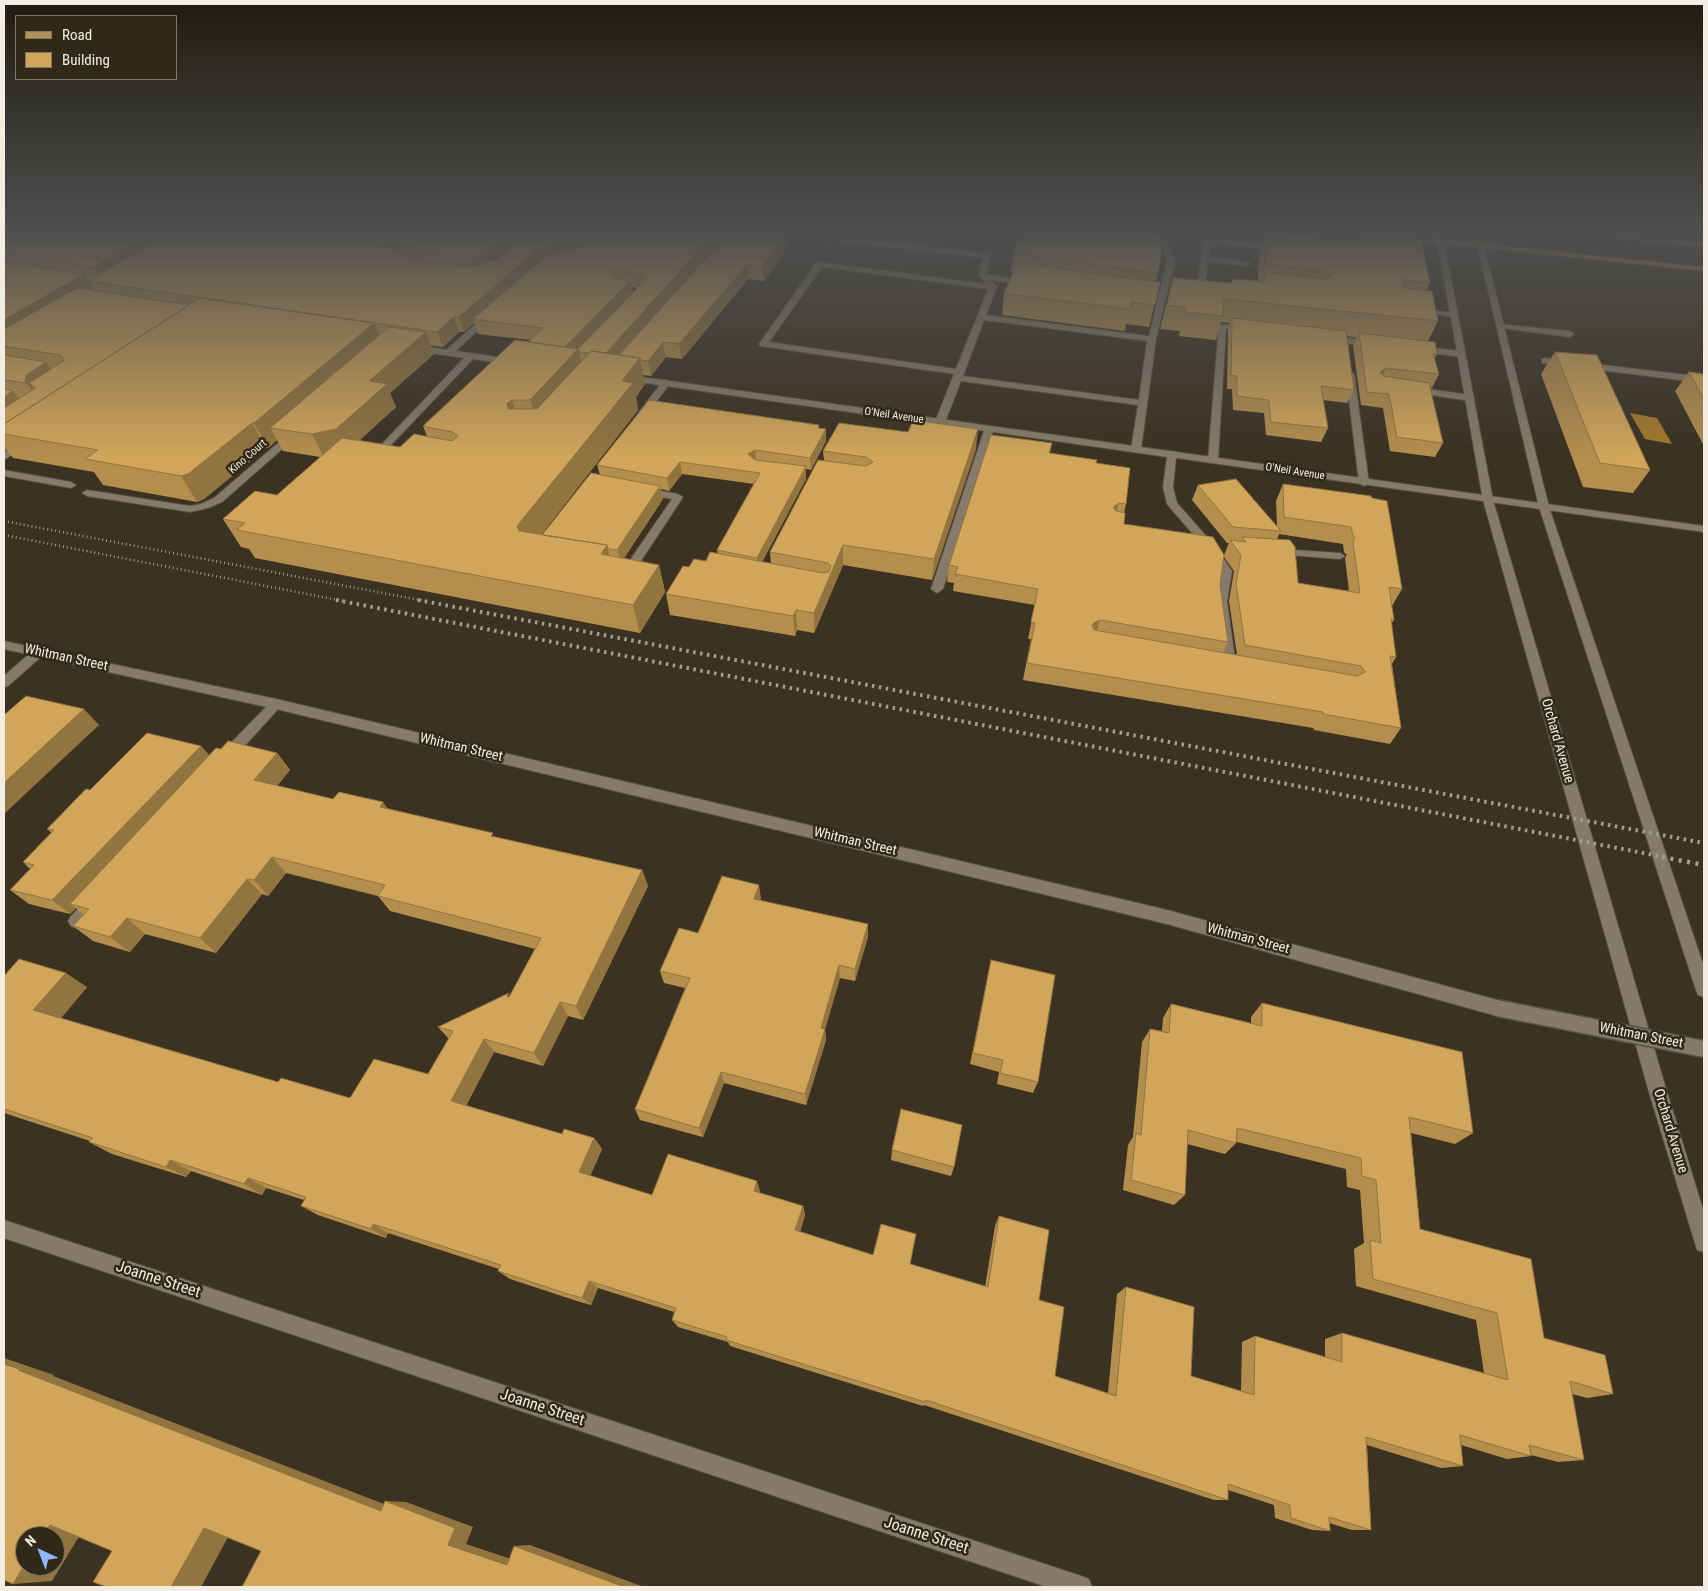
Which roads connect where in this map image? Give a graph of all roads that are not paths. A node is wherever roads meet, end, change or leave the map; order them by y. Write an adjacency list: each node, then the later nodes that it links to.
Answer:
1 (499, 308): 18 (street)
2 (789, 308): 24 (street)
3 (985, 308): 9 (street)
4 (1160, 308): 14 (street)
5 (1453, 308): 8 (street, Orchard Avenue)
6 (1496, 308): 10 (street)
7 (1406, 309): 8 (street)
8 (1454, 315): 19 (street, Orchard Avenue)
9 (982, 317): 14 (street); 24 (street)
10 (1500, 326): 12 (street); 47 (street)
11 (1252, 330): 40 (street)
12 (1570, 334)
13 (1319, 338): 15 (street)
14 (1152, 339): 30 (street)
15 (1384, 345)
16 (403, 346): 18 (street)
17 (1403, 347): 19 (street)
18 (448, 353): 20 (street)
19 (1461, 354): 29 (street, Orchard Avenue)
20 (471, 356): 22 (street); 36 (street)
21 (1544, 361): 26 (street)
22 (513, 365)
23 (1349, 366): 42 (street)
24 (959, 375): 30 (street); 32 (street)
25 (618, 377): 27 (street, O'Neil Avenue)
26 (1704, 380)
27 (666, 382): 31 (street); 32 (street, O'Neil Avenue)
28 (1408, 390): 29 (street)
29 (1470, 398): 46 (street, Orchard Avenue)
30 (1143, 403): 37 (street)
31 (637, 421)
32 (940, 422): 34 (street, O'Neil Avenue)
33 (300, 428): 45 (street, Kino Court)
34 (989, 429): 37 (street, O'Neil Avenue); 54 (street)
35 (28, 440): 39 (street)
36 (383, 449)
37 (1136, 449): 38 (street, O'Neil Avenue)
38 (1172, 453): 40 (street, O'Neil Avenue); 50 (street)
39 (4, 457)
40 (1213, 460): 42 (street, O'Neil Avenue)
41 (4, 472): 43 (street)
42 (1364, 483): 46 (street, O'Neil Avenue)
43 (71, 485)
44 (629, 488): 53 (street)
45 (87, 494)
46 (1488, 500): 47 (street, O'Neil Avenue); 66 (street, Orchard Avenue)
47 (1544, 507): 48 (street, O'Neil Avenue); 63 (street)
48 (1704, 529)
49 (1191, 542): 50 (street)
50 (1215, 547): 57 (street)
51 (1270, 551): 52 (street)
52 (1340, 556)
53 (610, 567)
54 (937, 589)
55 (4, 645): 56 (street, Whitman Street)
56 (39, 652): 58 (street); 59 (street, Whitman Street)
57 (1230, 667)
58 (4, 683)
59 (276, 704): 60 (street); 64 (street, Whitman Street, bridge)
60 (213, 771)
61 (102, 892): 62 (street)
62 (76, 921)
63 (1704, 990)
64 (1704, 1049)
65 (4, 1229): 67 (street, Joanne Street)
66 (1704, 1242)
67 (1080, 1587)

